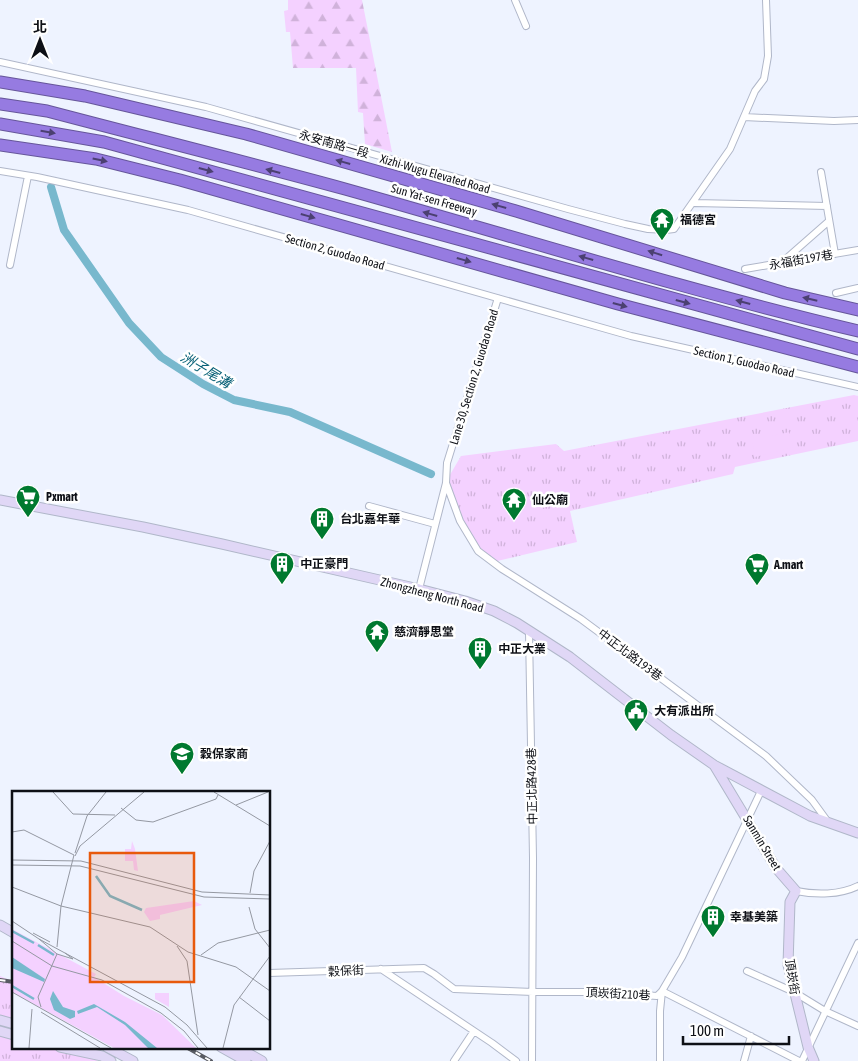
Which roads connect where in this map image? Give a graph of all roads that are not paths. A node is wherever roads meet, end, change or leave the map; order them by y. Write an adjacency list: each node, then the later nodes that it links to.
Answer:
1 (516, 0): 3 (street)
2 (766, 0): 7 (street)
3 (526, 26)
4 (0, 62): 14 (street, 永安南路一段)
5 (0, 82): 25 (highway, Xizhi-Wugu Elevated Road, one-way to 5)
6 (0, 104): 26 (highway, Sun Yat-sen Freeway, one-way to 6)
7 (744, 117): 8 (street); 14 (street)
8 (858, 120)
9 (0, 124): 28 (highway, one-way to 28)
10 (0, 145): 29 (highway, one-way to 29)
11 (0, 171): 13 (street, Section 2, Guodao Road)
12 (821, 172): 15 (street)
13 (28, 176): 20 (street); 24 (street, Section 2, Guodao Road)
14 (694, 203): 15 (street)
15 (827, 206): 16 (street)
16 (829, 220): 18 (street); 19 (street)
17 (858, 250): 18 (street, 永福街197巷)
18 (836, 254): 19 (street, 永福街197巷)
19 (779, 264): 21 (street, 永福街197巷)
20 (10, 265)
21 (745, 269)
22 (858, 288): 23 (street)
23 (836, 293)
24 (498, 298): 27 (street, Section 2, Guodao Road); 31 (street, Lane 30, Section 2, Guodao Road)
25 (858, 310)
26 (858, 331)
27 (631, 336): 30 (street, Section 1, Guodao Road)
28 (858, 350)
29 (858, 368)
30 (858, 387)
31 (446, 483): 34 (street, Lane 30, Section 2, Guodao Road); 40 (street, 中正北路193巷)
32 (4, 501): 35 (main road, Zhongzheng North Road)
33 (369, 506): 34 (street)
34 (435, 524): 35 (street, Lane 30, Section 2, Guodao Road)
35 (419, 589): 36 (main road, Zhongzheng North Road)
36 (529, 632): 37 (main road, Zhongzheng North Road); 52 (street, 中正北路428巷)
37 (714, 765): 38 (main road, Zhongzheng North Road); 39 (main road, Sanmin Street)
38 (761, 791): 39 (street); 40 (main road, Zhongzheng North Road)
39 (748, 819): 43 (main road, Sanmin Street); 51 (street)
40 (828, 822): 41 (main road, Zhongzheng North Road)
41 (858, 833)
42 (858, 886): 43 (street)
43 (796, 891): 53 (main road, 頂崁街)
44 (0, 925): 45 (main road)
45 (12, 932)
46 (858, 943): 54 (street)
47 (424, 968): 48 (street, 穀保街); 52 (street, 頂崁街210巷)
48 (381, 969): 50 (street, 穀保街); 56 (street)
49 (747, 971): 53 (street)
50 (270, 973)
51 (662, 991): 52 (street, 頂崁街210巷); 57 (street, 頂崁街210巷); 70 (street)
52 (533, 992): 69 (street, 中正北路428巷)
53 (794, 992): 54 (street); 58 (main road, 頂崁街)
54 (825, 1011): 55 (street); 58 (street)
55 (858, 1026)
56 (474, 1031): 67 (street); 68 (street)
57 (750, 1036): 71 (street); 72 (street, 頂崁街210巷)
58 (808, 1047): 72 (street); 73 (main road, 頂崁街)
59 (65, 1048): 63 (main road)
60 (109, 1048): 64 (main road)
61 (223, 1048): 65 (main road)
62 (239, 1048): 66 (main road)
63 (111, 1061)
64 (133, 1061)
65 (246, 1061)
66 (262, 1061)
67 (454, 1061)
68 (516, 1061)
69 (532, 1061)
70 (660, 1061)
71 (744, 1061)
72 (800, 1061)
73 (814, 1061)

